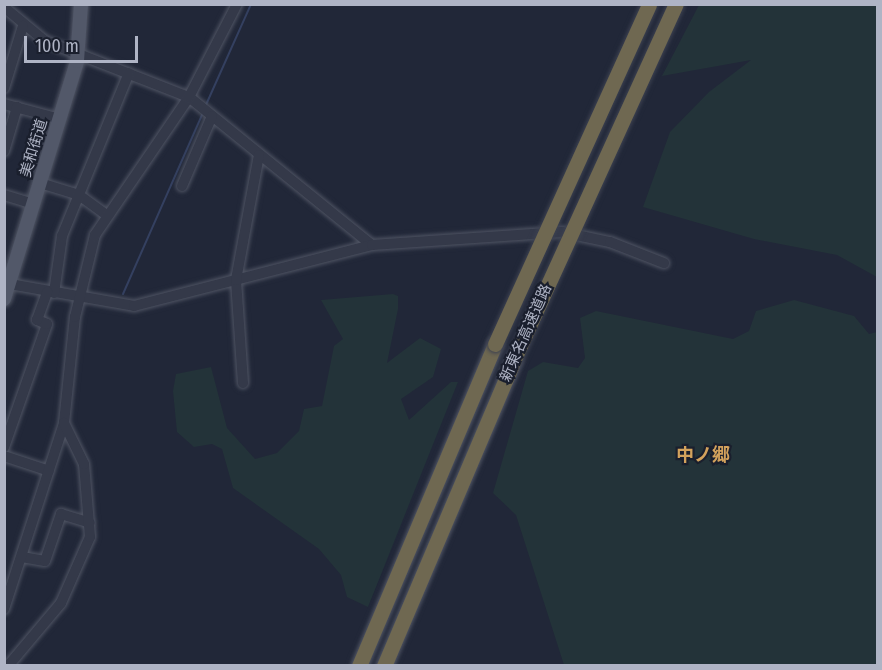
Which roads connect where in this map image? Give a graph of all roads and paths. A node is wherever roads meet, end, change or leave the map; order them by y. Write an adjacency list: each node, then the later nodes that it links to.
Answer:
1 (81, 4): 7 (main road, 美和街道)
2 (237, 4): 10 (street)
3 (649, 4): 39 (highway, 新東名高速道路, bridge)
4 (676, 4): 40 (highway, 新東名高速道路, bridge)
5 (5, 11): 6 (street)
6 (23, 26): 7 (street); 9 (street)
7 (79, 53): 8 (street); 14 (main road, 美和街道)
8 (129, 73): 10 (street); 20 (street)
9 (4, 88)
10 (189, 97): 13 (street); 22 (street)
11 (4, 104): 12 (street)
12 (17, 107): 14 (street); 15 (street)
13 (212, 116): 16 (street); 18 (street)
14 (60, 119): 17 (main road, 美和街道)
15 (4, 151)
16 (258, 155): 23 (street); 25 (street)
17 (40, 183): 20 (street); 21 (main road, 美和街道)
18 (182, 186)
19 (4, 195): 21 (street)
20 (79, 195): 22 (street); 27 (street)
21 (34, 204): 26 (main road, 美和街道)
22 (107, 215): 28 (street)
23 (372, 245): 24 (street); 25 (street)
24 (664, 263)
25 (236, 280): 28 (street); 30 (street)
26 (7, 284): 27 (street); 29 (main road, 美和街道)
27 (51, 293): 28 (street); 32 (street)
28 (79, 297): 31 (street)
29 (4, 299)
30 (243, 383)
31 (64, 423): 34 (street); 35 (street)
32 (4, 447)
33 (4, 456): 34 (street)
34 (49, 471): 36 (street)
35 (90, 523): 36 (street); 38 (street)
36 (22, 557): 37 (street)
37 (6, 603)
38 (8, 666)
39 (359, 666)
40 (384, 666)

